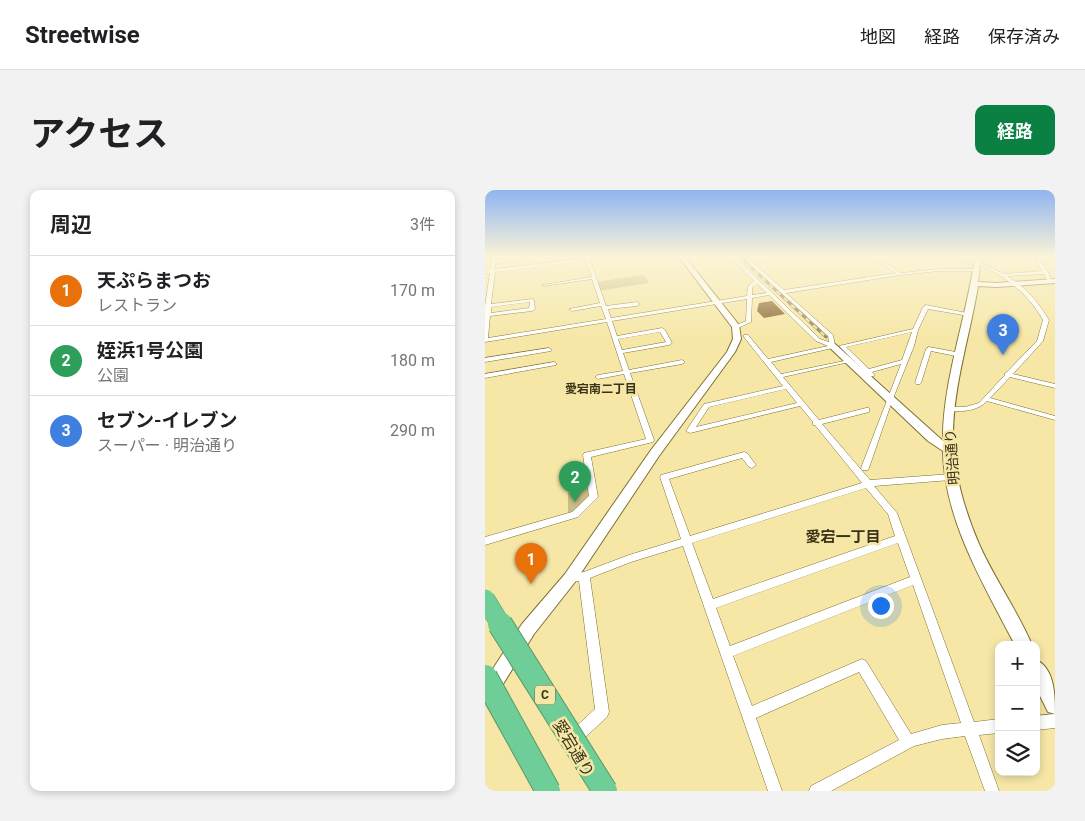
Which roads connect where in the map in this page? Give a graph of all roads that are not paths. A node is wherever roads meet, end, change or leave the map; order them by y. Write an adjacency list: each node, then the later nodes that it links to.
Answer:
1 (490, 285): 17 (street)
2 (596, 285): 18 (street)
3 (705, 285): 15 (street)
4 (752, 285): 14 (street)
5 (760, 285): 13 (street)
6 (774, 285): 12 (street)
7 (828, 285): 12 (street)
8 (974, 285): 20 (street, 明治通り)
9 (979, 285): 10 (street)
10 (1000, 285)
11 (1019, 285): 23 (street)
12 (782, 292): 29 (street)
13 (769, 294): 14 (street); 29 (street)
14 (751, 297): 15 (street); 26 (street)
15 (719, 303): 22 (street); 26 (street)
16 (637, 304): 18 (street)
17 (488, 306): 21 (street); 21 (street)
18 (604, 306): 19 (street); 22 (street)
19 (572, 309)
20 (969, 314): 25 (street); 32 (street, 明治通り)
21 (487, 315): 28 (street)
22 (608, 319): 27 (street); 28 (street)
23 (1046, 320): 24 (street); 41 (street)
24 (1055, 322)
25 (915, 330): 36 (street); 40 (street)
26 (741, 331): 34 (street); 64 (street)
27 (615, 338): 31 (street); 31 (street)
28 (485, 340)
29 (833, 347): 34 (street); 35 (street)
30 (549, 350): 33 (street)
31 (620, 352): 39 (street)
32 (961, 354): 45 (street); 51 (street, 明治通り)
33 (485, 360)
34 (767, 361): 43 (street)
35 (847, 361): 40 (street); 43 (street)
36 (905, 361): 40 (street); 49 (street)
37 (682, 362): 39 (street)
38 (554, 364): 42 (street)
39 (627, 372): 44 (street); 61 (street)
40 (866, 374): 49 (street)
41 (1007, 374): 46 (street); 48 (street)
42 (485, 376)
43 (779, 376): 47 (street)
44 (598, 377)
45 (918, 383)
46 (1055, 386)
47 (787, 387): 50 (street); 50 (street)
48 (986, 399): 51 (street); 53 (street)
49 (889, 400): 55 (street); 57 (street)
50 (801, 404): 54 (street)
51 (952, 409): 55 (street, 明治通り)
52 (866, 410): 54 (street)
53 (1055, 418)
54 (816, 423): 59 (street)
55 (948, 449): 58 (street, 明治通り)
56 (752, 465): 62 (street)
57 (865, 468)
58 (951, 477): 59 (street); 69 (street, 明治通り)
59 (867, 484): 60 (street); 62 (street)
60 (901, 538): 65 (street); 68 (street)
61 (485, 541)
62 (687, 542): 63 (street); 68 (street)
63 (584, 576): 64 (street); 80 (street)
64 (569, 578): 70 (street)
65 (916, 579): 71 (street); 79 (street)
66 (485, 599): 85 (highway, C, bridge)
67 (485, 602): 70 (street, 愛宕通り)
68 (709, 605): 71 (street)
69 (1022, 641)
70 (514, 652): 73 (street); 80 (street, 愛宕通り)
71 (726, 653): 75 (street)
72 (1040, 677): 74 (street)
73 (487, 682): 82 (highway, bridge); 83 (street)
74 (1055, 705)
75 (747, 715): 81 (street); 86 (street)
76 (1055, 721): 77 (street)
77 (1040, 722)
78 (995, 726): 79 (street)
79 (970, 729): 81 (street); 88 (street)
80 (570, 742): 84 (street, 愛宕通り)
81 (908, 742): 87 (street)
82 (548, 791)
83 (553, 791)
84 (600, 791)
85 (605, 791)
86 (775, 791)
87 (816, 791)
88 (992, 791)

